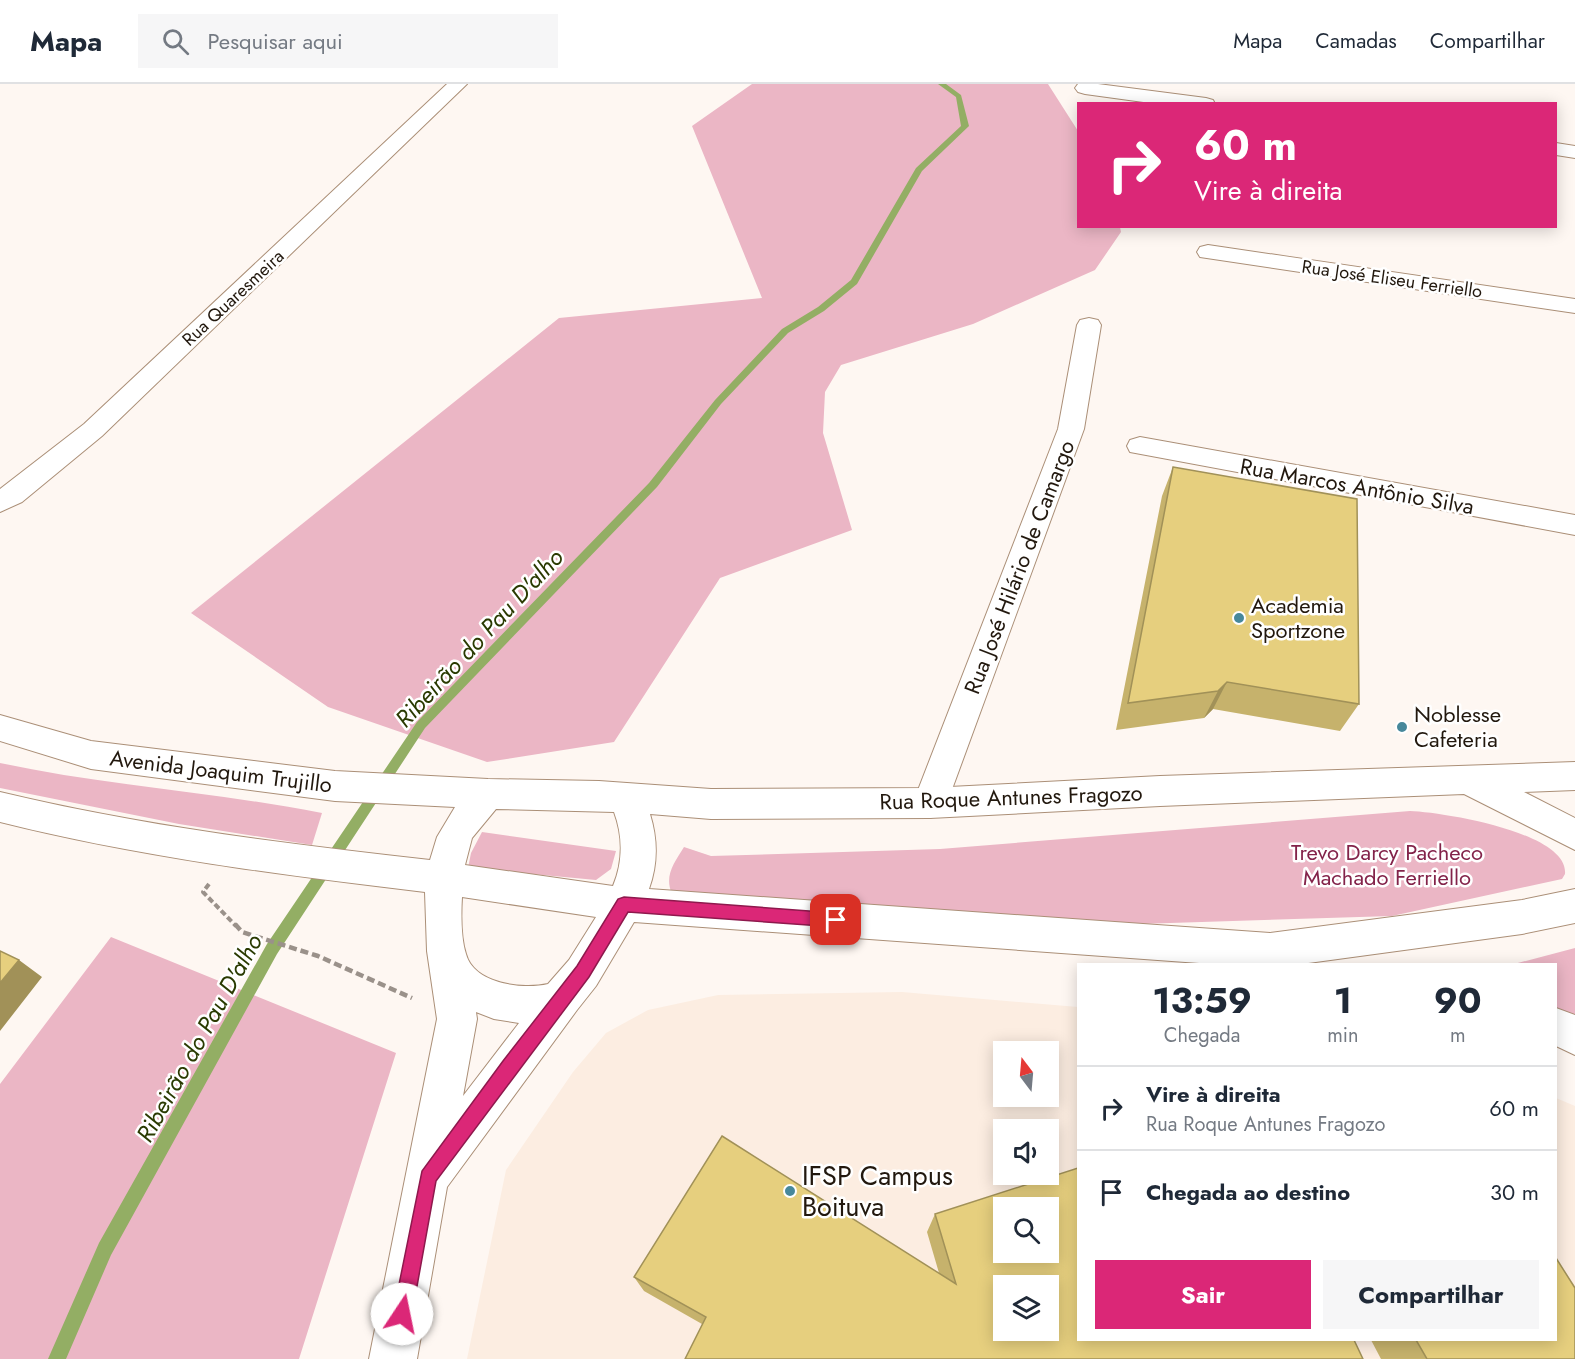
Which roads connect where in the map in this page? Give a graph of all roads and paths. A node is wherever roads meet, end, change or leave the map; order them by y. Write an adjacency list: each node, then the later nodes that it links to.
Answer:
1 (458, 84): 10 (street, Rua Quaresmeira)
2 (1085, 88): 3 (street)
3 (1191, 102)
4 (1557, 149): 5 (street)
5 (1575, 152)
6 (1208, 252): 7 (street, Rua José Eliseu Ferriello)
7 (1575, 306)
8 (1089, 325): 18 (street, Rua José Hilário de Camargo)
9 (1140, 446): 11 (street, Rua Marcos Antônio Silva)
10 (0, 502)
11 (1575, 525)
12 (0, 728): 15 (street, Avenida Joaquim Trujillo)
13 (1575, 776): 14 (street, Rua Roque Antunes Fragozo)
14 (1469, 780): 18 (street, Rua Roque Antunes Fragozo); 20 (street)
15 (446, 792): 16 (street, Rua Roque Antunes Fragozo)
16 (488, 794): 17 (street, Rua Roque Antunes Fragozo); 22 (street)
17 (626, 798): 18 (street, Rua Roque Antunes Fragozo); 23 (street)
18 (930, 802)
19 (0, 807): 21 (street)
20 (1575, 835)
21 (231, 851): 22 (street); 25 (path)
22 (445, 878): 23 (street); 27 (street)
23 (624, 904): 26 (street); 29 (street)
24 (1575, 906): 26 (street)
25 (305, 951)
26 (1270, 951): 28 (street)
27 (448, 961): 29 (street); 32 (street)
28 (1351, 963)
29 (563, 996): 32 (street)
30 (1557, 1027): 31 (street)
31 (1575, 1035)
32 (428, 1177): 33 (street)
33 (393, 1359)

